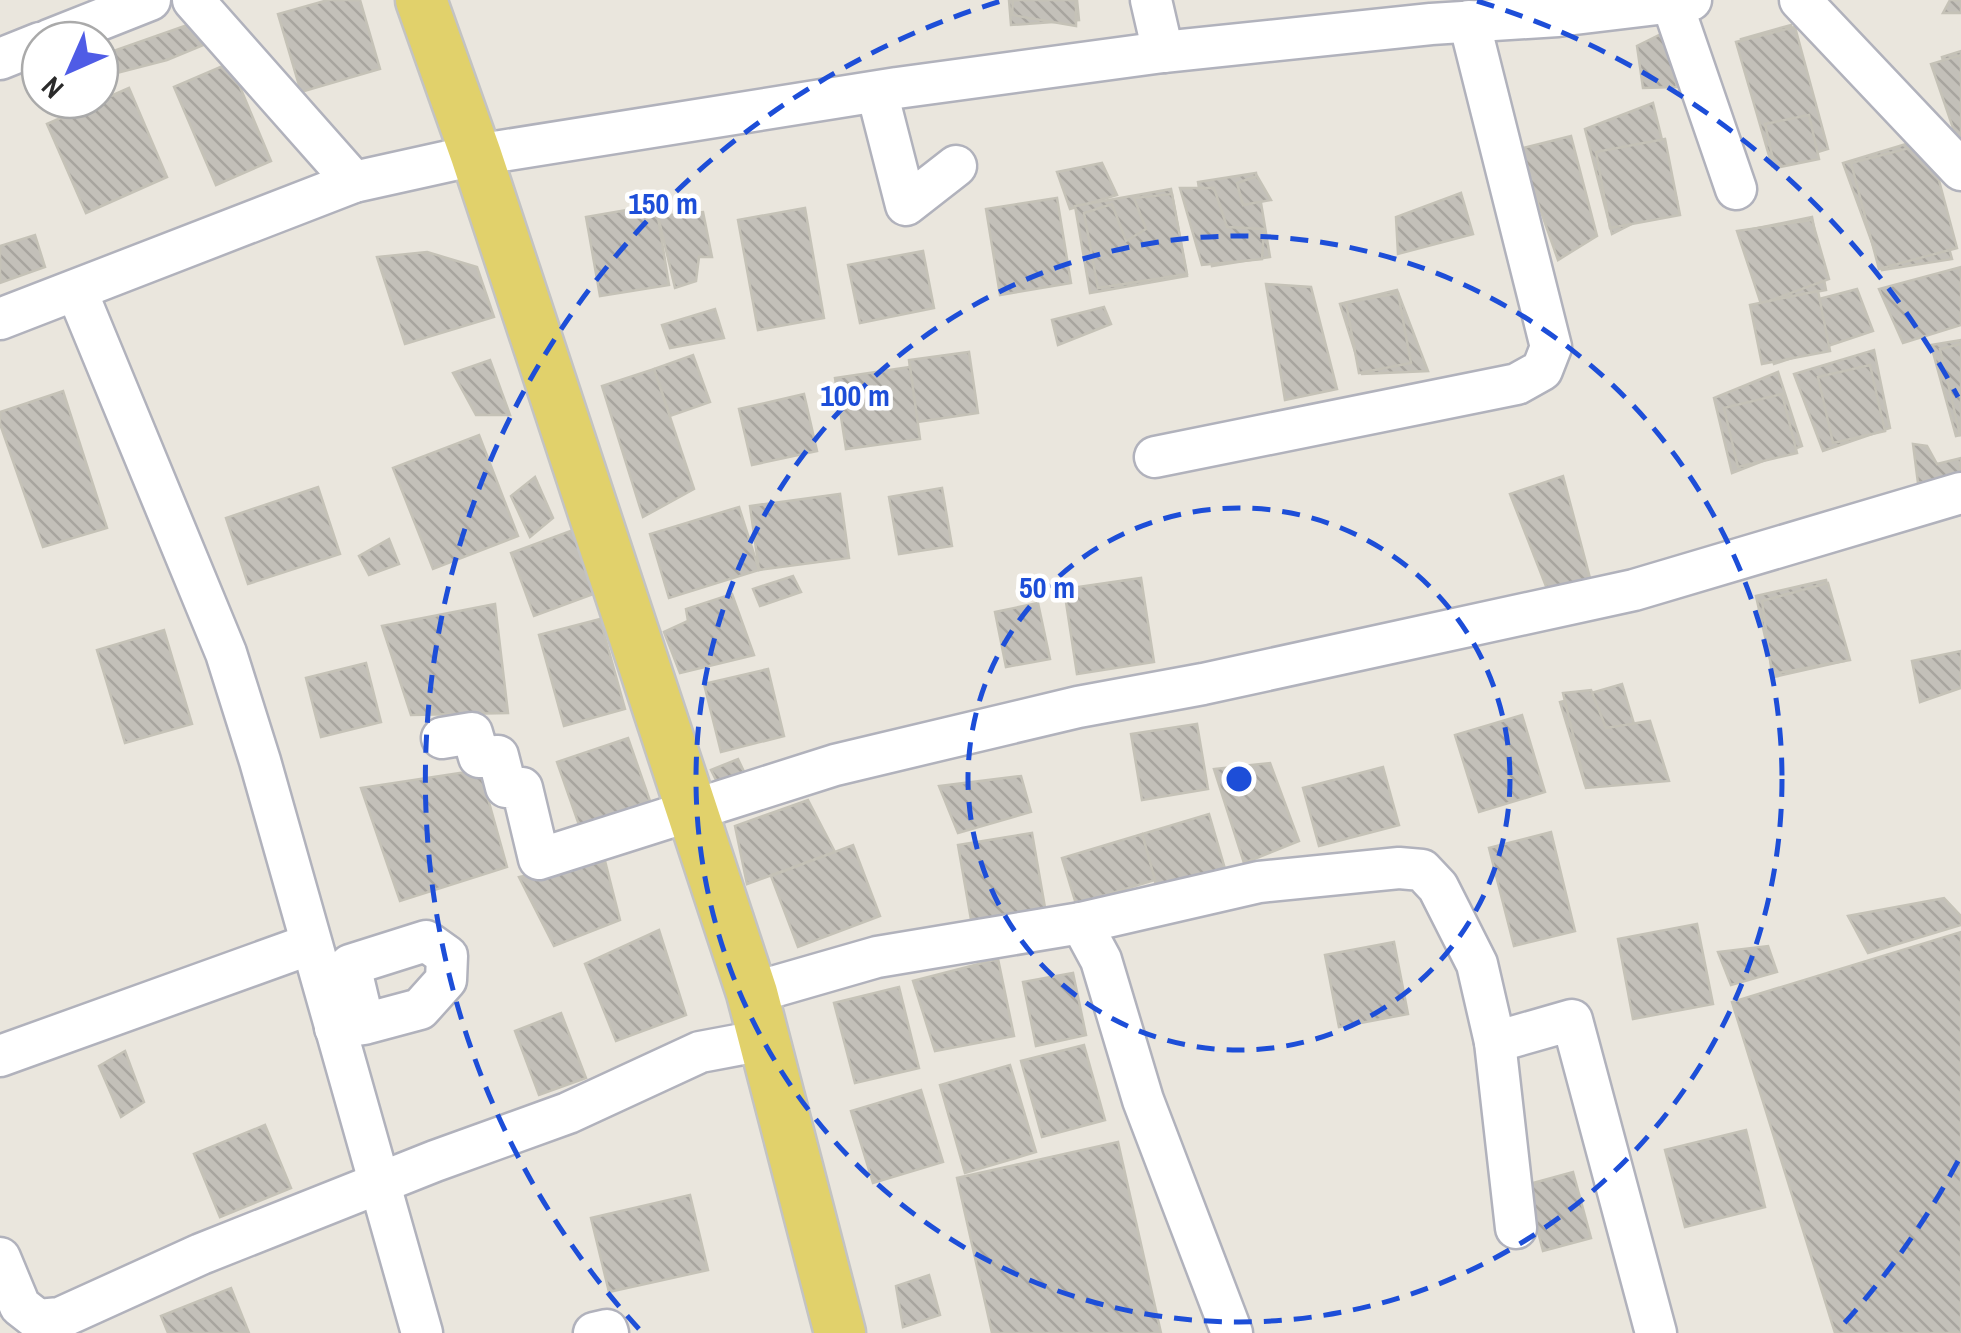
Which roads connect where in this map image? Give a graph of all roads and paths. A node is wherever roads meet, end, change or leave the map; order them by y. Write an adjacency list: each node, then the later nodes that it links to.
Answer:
1 (150, 0): 7 (street)
2 (193, 0): 14 (street)
3 (421, 0): 11 (main road)
4 (1151, 0): 9 (street)
5 (1800, 0): 13 (street)
6 (1682, 2): 8 (street); 15 (street)
7 (99, 20)
8 (1469, 21): 9 (street); 18 (street)
9 (1164, 52): 10 (street)
10 (877, 92): 11 (street); 12 (street)
11 (476, 155): 14 (street); 21 (main road)
12 (956, 166)
13 (1961, 170)
14 (354, 182): 16 (street)
15 (1736, 189)
16 (77, 292): 17 (street); 23 (street)
17 (0, 319)
18 (1155, 458)
19 (1961, 493): 21 (street)
20 (442, 738): 21 (street)
21 (692, 812): 24 (main road)
22 (1081, 924): 24 (street); 25 (street); 34 (street)
23 (311, 944): 26 (street); 27 (street)
24 (758, 1017): 27 (street); 33 (main road)
25 (1495, 1042): 28 (street); 35 (street)
26 (0, 1056)
27 (378, 1184): 29 (street); 30 (street)
28 (1516, 1228)
29 (0, 1258)
30 (422, 1333)
31 (594, 1333): 32 (street)
32 (608, 1333)
33 (840, 1333)
34 (1232, 1333)
35 (1656, 1333)

